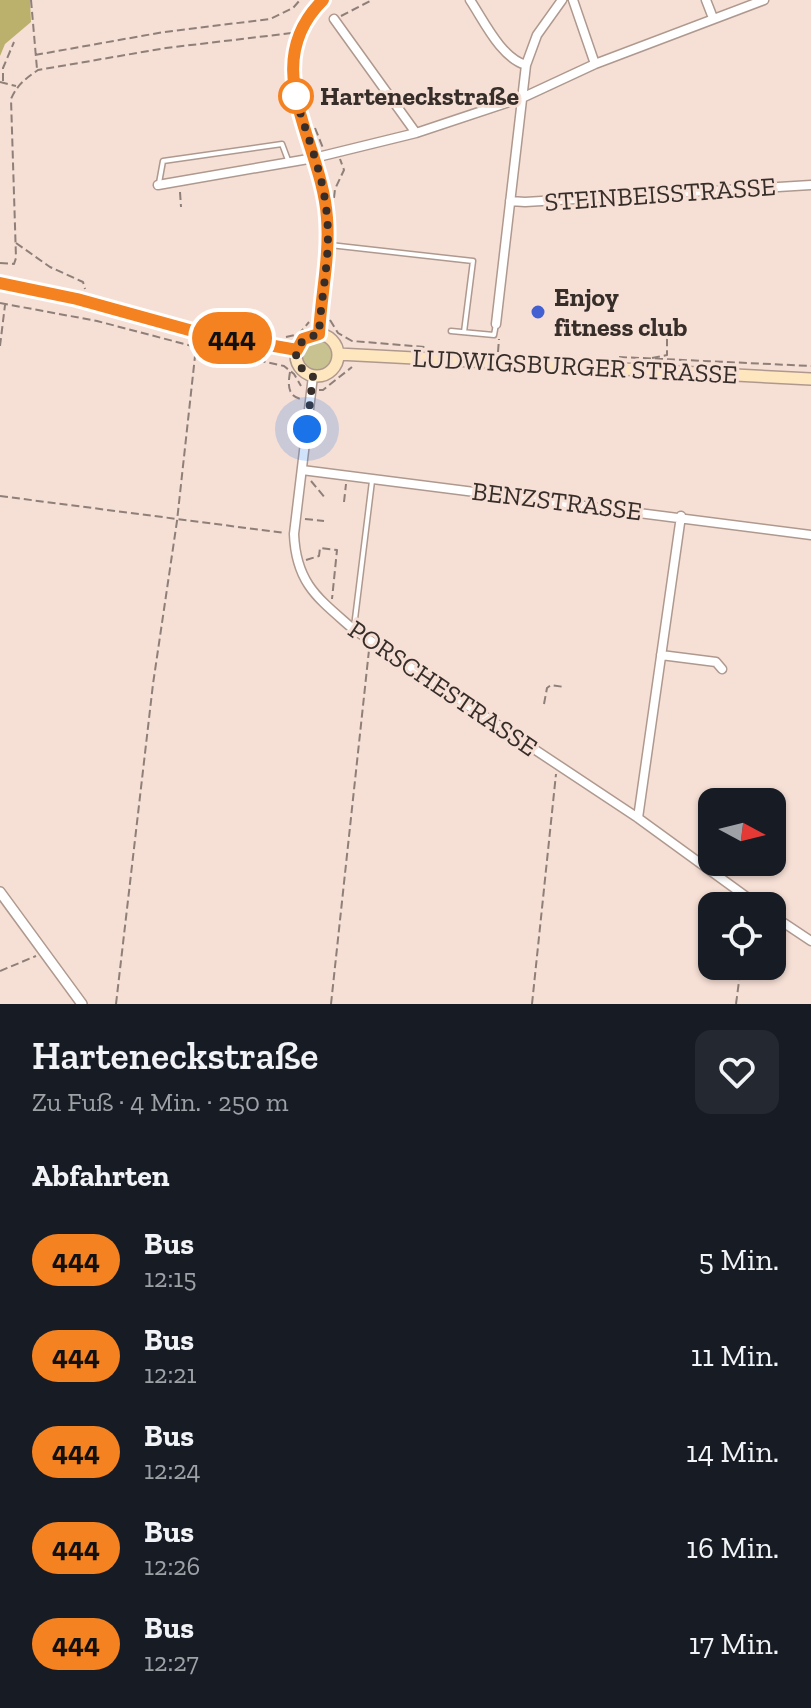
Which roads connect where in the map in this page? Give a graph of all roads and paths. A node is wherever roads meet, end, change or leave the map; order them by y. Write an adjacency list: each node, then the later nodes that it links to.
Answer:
1 (31, 0): 14 (path)
2 (300, 0): 14 (path)
3 (323, 0): 24 (street)
4 (372, 0): 11 (path)
5 (470, 0): 16 (street)
6 (562, 0): 16 (street, STEINBEISSTRASSE)
7 (573, 0): 15 (street)
8 (706, 0): 10 (street)
9 (764, 0): 10 (street)
10 (713, 18): 15 (street)
11 (334, 19): 22 (street)
12 (287, 33): 17 (path)
13 (14, 42): 18 (path)
14 (35, 55): 17 (path)
15 (595, 64): 20 (street)
16 (526, 65): 20 (street, STEINBEISSTRASSE)
17 (38, 70): 19 (path)
18 (1, 82): 19 (path)
19 (17, 86): 32 (path)
20 (524, 97): 22 (street); 30 (street, STEINBEISSTRASSE)
21 (313, 122): 23 (path)
22 (416, 133): 23 (street)
23 (337, 153): 24 (street); 29 (path)
24 (314, 158): 25 (street); 33 (street)
25 (289, 163): 26 (street); 27 (lane)
26 (179, 182): 27 (street); 31 (path)
27 (158, 185)
28 (811, 185): 30 (street, STEINBEISSTRASSE)
29 (334, 200)
30 (510, 201): 40 (street, STEINBEISSTRASSE)
31 (181, 207)
32 (16, 243): 34 (path); 36 (path)
33 (328, 244): 41 (street); 43 (lane)
34 (0, 263)
35 (0, 283): 49 (main road)
36 (86, 294)
37 (0, 303): 38 (path)
38 (5, 304): 46 (path); 47 (path)
39 (331, 323): 48 (path)
40 (496, 324): 43 (lane, STEINBEISSTRASSE)
41 (319, 328): 44 (path); 49 (main road); 50 (main road)
42 (451, 331): 43 (lane)
43 (464, 332)
44 (286, 337)
45 (667, 338): 53 (path)
46 (0, 346)
47 (196, 347): 55 (path); 68 (path)
48 (424, 347)
49 (297, 350): 56 (main road)
50 (338, 354): 51 (main road, LUDWIGSBURGER STRASSE); 56 (main road)
51 (352, 354): 57 (main road, LUDWIGSBURGER STRASSE); 58 (path)
52 (606, 357): 53 (path)
53 (652, 359): 54 (path)
54 (811, 366)
55 (290, 371): 58 (path); 59 (path)
56 (313, 376): 58 (street, PORSCHESTRASSE)
57 (811, 378)
58 (312, 389): 59 (street, PORSCHESTRASSE)
59 (311, 402): 60 (street, PORSCHESTRASSE)
60 (302, 470): 61 (street, BENZSTRASSE); 64 (path); 67 (street, PORSCHESTRASSE)
61 (347, 475): 62 (street, BENZSTRASSE); 65 (path)
62 (373, 478): 66 (street, BENZSTRASSE); 74 (lane)
63 (0, 496): 68 (path)
64 (326, 499)
65 (344, 502)
66 (681, 516): 71 (street, BENZSTRASSE); 76 (street)
67 (296, 518): 69 (path); 70 (street, PORSCHESTRASSE)
68 (177, 521): 70 (path); 90 (path)
69 (324, 521)
70 (294, 534): 72 (street, PORSCHESTRASSE)
71 (811, 535)
72 (297, 563): 73 (street, PORSCHESTRASSE); 73 (path)
73 (331, 610): 74 (street, PORSCHESTRASSE)
74 (353, 629): 75 (street, PORSCHESTRASSE)
75 (370, 641): 80 (street, PORSCHESTRASSE); 91 (path)
76 (661, 655): 77 (street); 81 (street)
77 (722, 669)
78 (564, 687): 79 (path)
79 (544, 704)
80 (557, 765): 81 (street, PORSCHESTRASSE); 92 (path)
81 (638, 818): 83 (street, PORSCHESTRASSE)
82 (0, 892): 86 (street)
83 (740, 892)
84 (786, 924): 85 (street)
85 (811, 941)
86 (45, 953): 87 (path); 89 (street)
87 (0, 971)
88 (739, 980): 93 (path)
89 (82, 1004)
90 (116, 1004)
91 (331, 1004)
92 (532, 1004)
93 (736, 1004)

